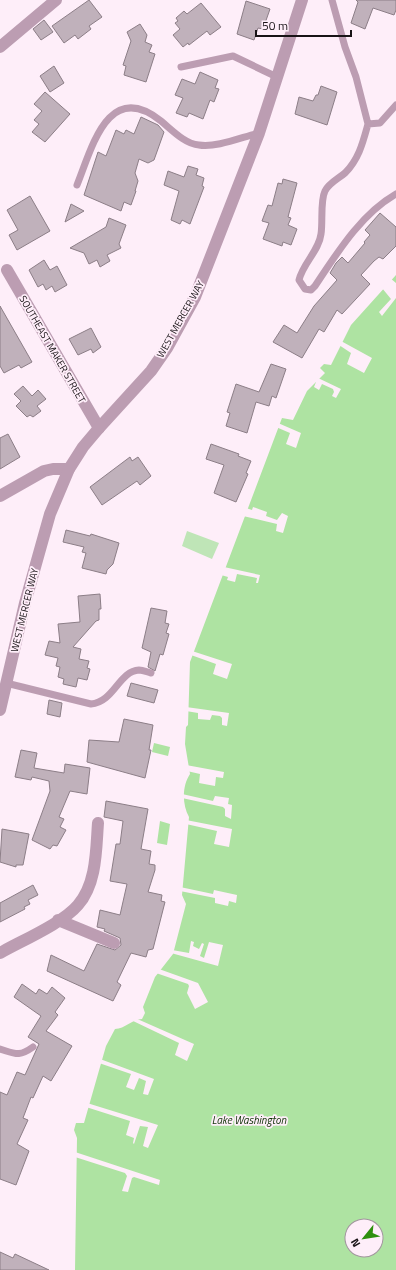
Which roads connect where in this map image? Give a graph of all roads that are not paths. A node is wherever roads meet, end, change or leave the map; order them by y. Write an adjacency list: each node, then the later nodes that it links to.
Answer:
1 (56, 0): 4 (street)
2 (302, 0): 6 (street, WEST MERCER WAY)
3 (332, 0): 8 (lane)
4 (0, 47)
5 (181, 67): 6 (lane)
6 (277, 77): 9 (street, WEST MERCER WAY)
7 (396, 105): 8 (lane)
8 (368, 124): 11 (lane)
9 (259, 133): 10 (lane); 13 (street, WEST MERCER WAY)
10 (77, 185)
11 (396, 194)
12 (7, 270): 13 (street, SOUTHEAST MAKER STREET)
13 (99, 428): 14 (street, WEST MERCER WAY)
14 (69, 469): 15 (street); 17 (street, WEST MERCER WAY)
15 (0, 496)
16 (151, 673): 17 (lane)
17 (6, 683): 18 (street, WEST MERCER WAY)
18 (0, 710)
19 (98, 823): 20 (street)
20 (58, 920): 21 (street); 22 (street)
21 (114, 943)
22 (0, 953)
23 (33, 1047): 24 (lane)
24 (0, 1049)

